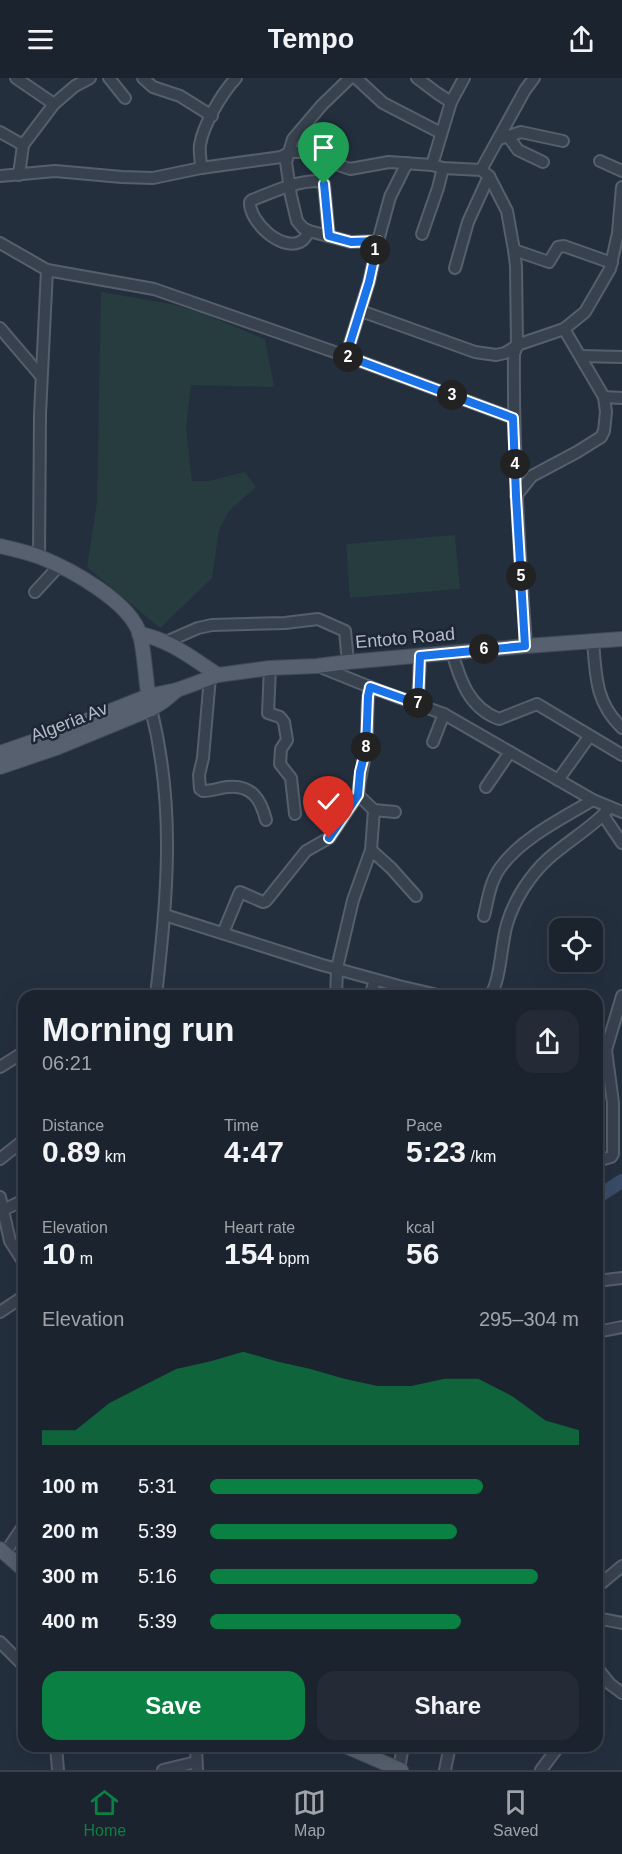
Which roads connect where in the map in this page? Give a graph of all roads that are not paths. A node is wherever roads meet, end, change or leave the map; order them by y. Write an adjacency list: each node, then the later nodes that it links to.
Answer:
1 (90, 78): 13 (street)
2 (110, 78): 11 (street)
3 (143, 78): 14 (street)
4 (236, 78): 14 (street)
5 (350, 78): 20 (street)
6 (356, 78): 16 (street)
7 (417, 78): 12 (street)
8 (464, 78): 12 (street)
9 (534, 78): 17 (street)
10 (23, 80): 13 (street)
11 (125, 98)
12 (451, 102): 16 (street)
13 (54, 104): 19 (street)
14 (212, 116): 25 (street)
15 (0, 132): 19 (street)
16 (441, 133): 24 (street)
17 (504, 137): 18 (street); 22 (street); 27 (street)
18 (562, 141)
19 (23, 145): 28 (street)
20 (290, 152): 23 (street); 25 (street); 30 (street)
21 (600, 161): 26 (street)
22 (543, 162)
23 (407, 163): 24 (street); 36 (street)
24 (438, 167): 27 (street); 33 (street)
25 (201, 168): 28 (street)
26 (622, 171)
27 (485, 173): 38 (street); 40 (street)
28 (19, 175): 29 (street)
29 (0, 176)
30 (290, 185): 32 (street); 32 (street); 35 (street)
31 (622, 187): 34 (street)
32 (309, 231): 35 (street)
33 (422, 234)
34 (620, 234): 39 (street)
35 (329, 236): 36 (street)
36 (378, 241): 42 (street)
37 (0, 243): 41 (street)
38 (514, 250): 39 (street); 45 (street)
39 (612, 264): 44 (street)
40 (455, 267)
41 (47, 270): 46 (street); 49 (street)
42 (361, 311): 45 (street); 46 (street)
43 (0, 328): 49 (street)
44 (564, 329): 45 (street); 47 (street)
45 (517, 346): 52 (street)
46 (346, 356): 52 (street)
47 (581, 356): 48 (street); 50 (street)
48 (622, 357)
49 (41, 376): 55 (street)
50 (604, 397): 51 (street); 53 (street)
51 (622, 398)
52 (513, 418): 53 (street)
53 (516, 496): 62 (street)
54 (0, 546): 55 (main road)
55 (39, 557): 56 (main road)
56 (59, 566): 57 (street); 58 (main road)
57 (34, 592)
58 (140, 634): 61 (main road); 70 (main road)
59 (622, 639): 60 (main road, Entoto Road)
60 (593, 641): 62 (main road, Entoto Road); 73 (street)
61 (166, 642): 65 (street); 68 (main road)
62 (525, 646): 63 (main road, Entoto Road)
63 (452, 652): 64 (main road, Entoto Road); 74 (street)
64 (420, 656): 65 (main road, Entoto Road); 71 (street)
65 (348, 662): 66 (main road, Entoto Road)
66 (318, 666): 67 (main road, Entoto Road); 69 (street)
67 (270, 668): 68 (main road, Entoto Road); 88 (street)
68 (214, 676): 70 (main road, Entoto Road); 89 (street)
69 (370, 687): 71 (street); 82 (street)
70 (149, 702): 77 (main road, Algeria Av); 79 (main road, Algeria Av); 93 (street)
71 (418, 704): 72 (street)
72 (444, 714): 75 (street); 76 (street)
73 (622, 728)
74 (589, 737): 78 (street); 80 (street)
75 (433, 742)
76 (510, 752): 80 (street); 81 (street)
77 (0, 753)
78 (622, 755)
79 (0, 767)
80 (558, 780): 83 (street)
81 (486, 787)
82 (358, 795): 84 (street); 95 (street)
83 (593, 800): 85 (street); 94 (street)
84 (375, 810): 86 (street); 91 (street)
85 (606, 811): 87 (street); 90 (street); 102 (street)
86 (395, 812)
87 (622, 812)
88 (295, 814)
89 (266, 820)
90 (622, 843)
91 (371, 850): 92 (street); 96 (street)
92 (416, 896)
93 (165, 915): 95 (street); 98 (street)
94 (484, 916)
95 (223, 933): 96 (street)
96 (337, 968): 97 (street); 99 (street)
97 (375, 980): 100 (street); 101 (street)
98 (157, 990)
99 (336, 990)
100 (371, 990)
101 (396, 990)
102 (494, 990)
103 (622, 996): 104 (street)
104 (603, 1049)
105 (18, 1056): 107 (street)
106 (603, 1057): 110 (street)
107 (0, 1067)
108 (18, 1145): 109 (street)
109 (0, 1159)
110 (603, 1159)
111 (0, 1197): 113 (street)
112 (18, 1203): 113 (street)
113 (3, 1210): 114 (street)
114 (18, 1254)
115 (622, 1278): 116 (street)
116 (603, 1280)
117 (18, 1300): 118 (street)
118 (0, 1312)
119 (622, 1328): 120 (street)
120 (603, 1331)
121 (18, 1532): 122 (street)
122 (3, 1551): 123 (main road)
123 (18, 1565)
124 (622, 1566): 125 (street)
125 (603, 1582)
126 (603, 1619): 127 (street)
127 (622, 1623)
128 (0, 1642): 129 (street)
129 (18, 1659)
130 (603, 1675): 131 (street)
131 (622, 1693)
132 (56, 1752): 139 (street)
133 (359, 1752): 138 (main road)
134 (402, 1752): 138 (street)
135 (449, 1752): 141 (street)
136 (554, 1752): 142 (street)
137 (197, 1766): 140 (street)
138 (400, 1769)
139 (58, 1770)
140 (163, 1770)
141 (446, 1770)
142 (541, 1770)

